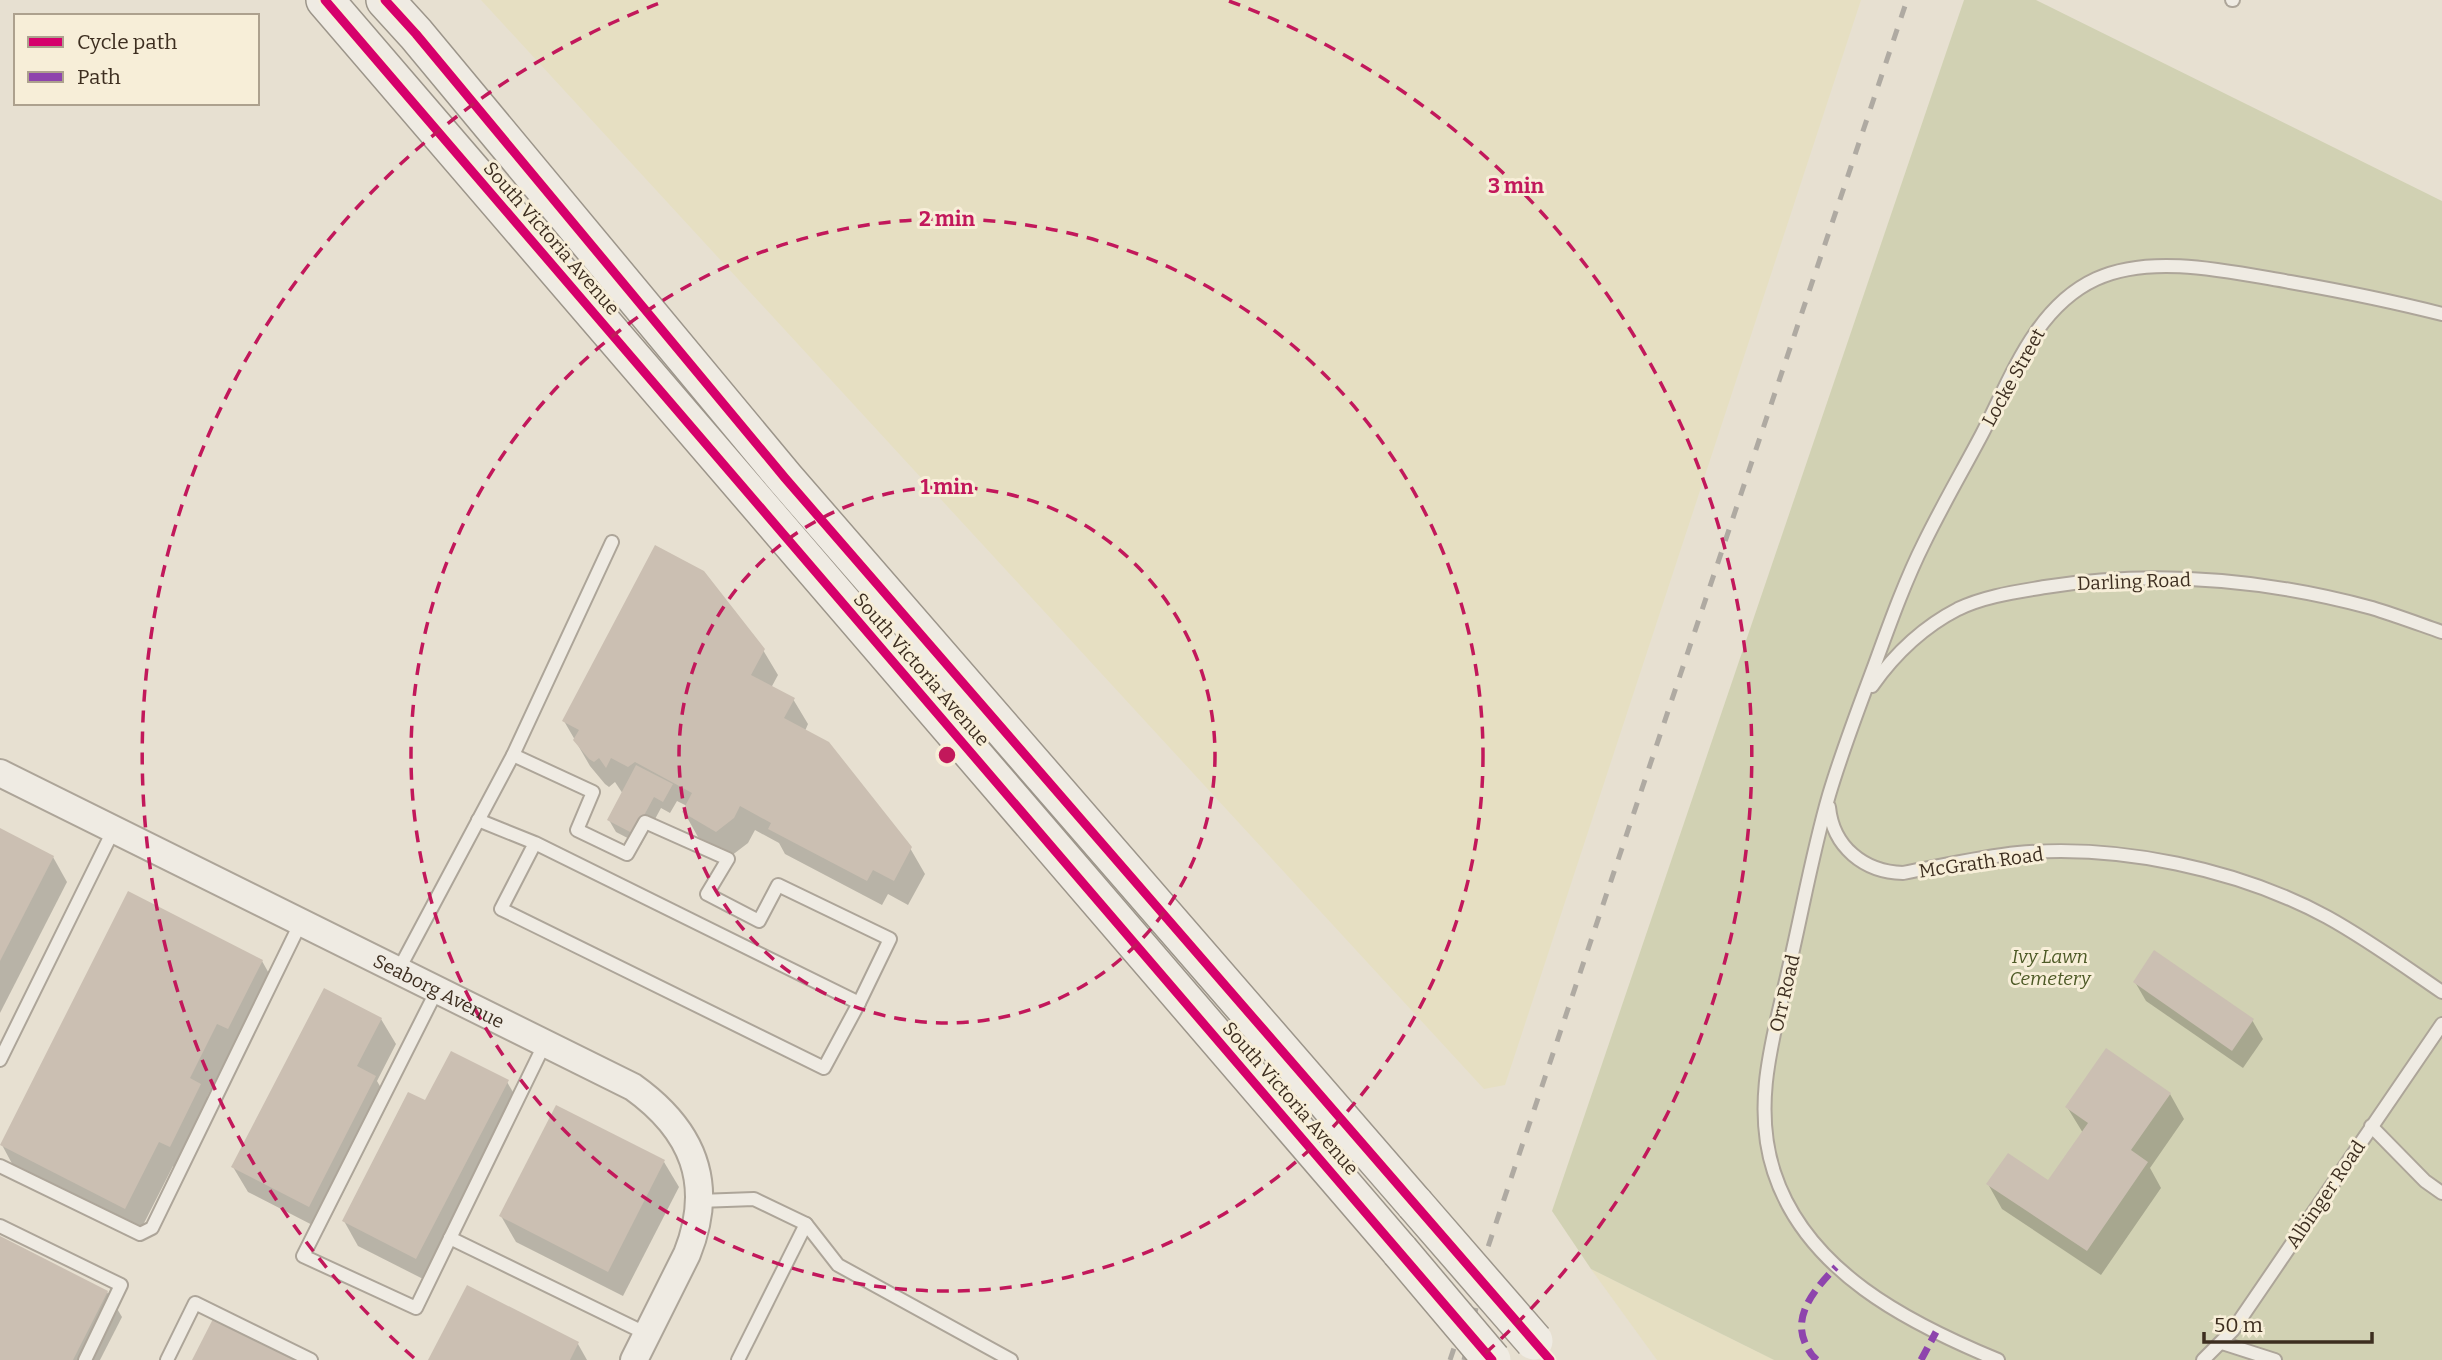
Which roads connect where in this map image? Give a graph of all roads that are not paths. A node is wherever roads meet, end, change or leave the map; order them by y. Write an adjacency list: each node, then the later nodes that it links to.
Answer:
1 (306, 0): 6 (main road)
2 (325, 0): 6 (main road, South Victoria Avenue)
3 (385, 0): 5 (main road, South Victoria Avenue)
4 (399, 0): 5 (main road)
5 (416, 34): 34 (main road, South Victoria Avenue, bridge)
6 (365, 47): 41 (main road, South Victoria Avenue, bridge)
7 (2442, 314): 10 (lane, Locke Street)
8 (612, 542): 11 (lane)
9 (2442, 632): 10 (lane, Darling Road)
10 (1861, 701): 13 (lane, Orr Road)
11 (513, 755): 14 (lane); 21 (lane)
12 (0, 773): 15 (street, Seaborg Avenue)
13 (1829, 796): 20 (lane, McGrath Road); 42 (lane, Orr Road)
14 (478, 820): 16 (lane); 18 (lane)
15 (114, 830): 17 (street, Seaborg Avenue); 24 (lane)
16 (535, 843): 21 (lane); 21 (lane)
17 (301, 922): 18 (street, Seaborg Avenue); 26 (lane)
18 (398, 971): 19 (street, Seaborg Avenue)
19 (437, 990): 23 (street, Seaborg Avenue); 31 (lane)
20 (2442, 992)
21 (859, 1003)
22 (2442, 1024): 25 (lane, Albinger Road)
23 (545, 1043): 28 (street, Seaborg Avenue); 31 (lane)
24 (0, 1060)
25 (2371, 1126): 27 (lane); 33 (lane, Albinger Road)
26 (0, 1166)
27 (2442, 1193)
28 (699, 1201): 29 (lane); 32 (street, Seaborg Avenue)
29 (806, 1224): 39 (lane); 40 (lane)
30 (0, 1226): 35 (lane)
31 (450, 1238): 32 (lane)
32 (649, 1330): 38 (street, Seaborg Avenue)
33 (2222, 1343): 43 (lane, Albinger Road); 44 (lane)
34 (1542, 1350)
35 (85, 1360)
36 (167, 1360): 37 (lane)
37 (312, 1360)
38 (634, 1360)
39 (738, 1360)
40 (1011, 1360)
41 (1492, 1360)
42 (1998, 1360)
43 (2203, 1360)
44 (2275, 1360)

